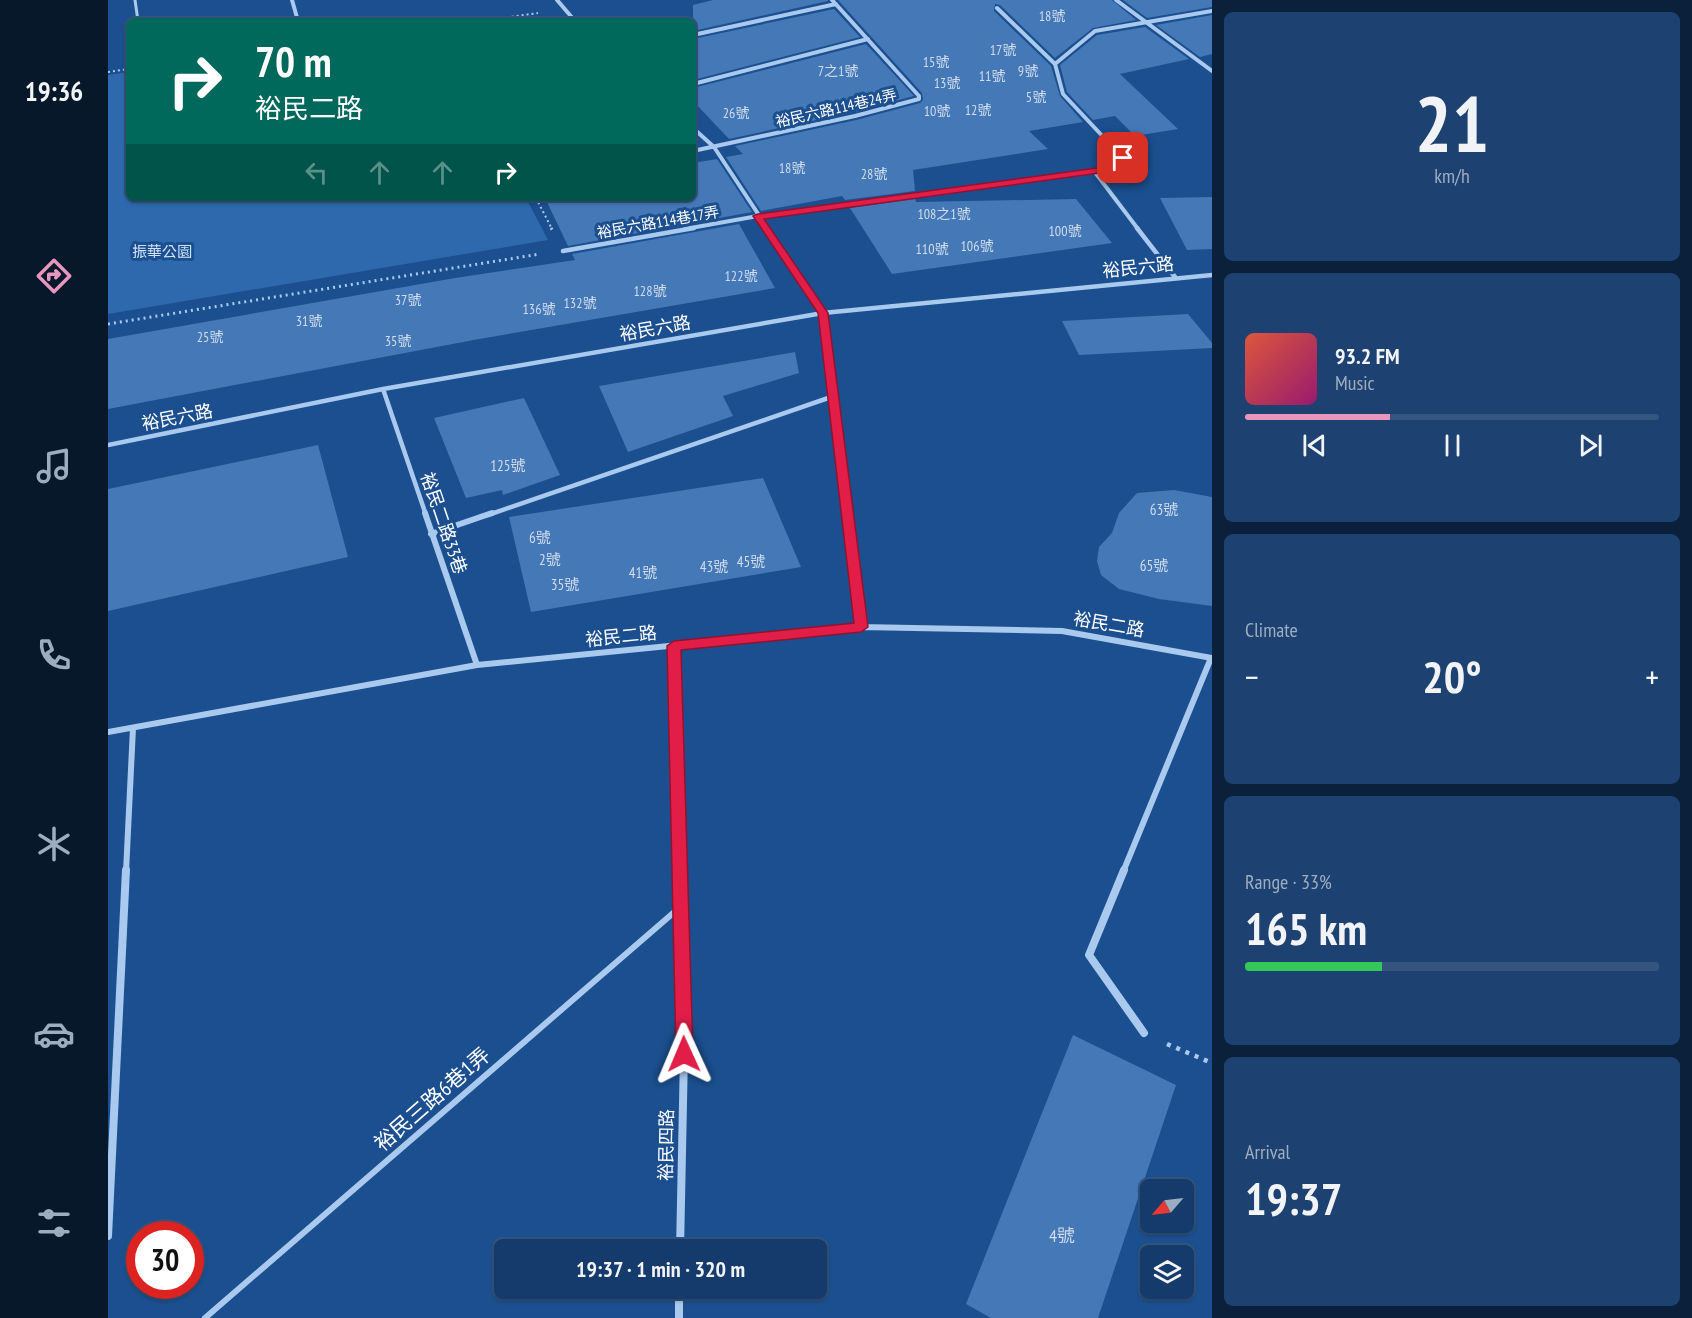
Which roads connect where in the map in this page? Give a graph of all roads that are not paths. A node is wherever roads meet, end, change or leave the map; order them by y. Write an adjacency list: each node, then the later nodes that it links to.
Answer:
1 (135, 0): 8 (lane)
2 (292, 0): 9 (street)
3 (557, 0): 10 (street)
4 (1116, 0): 11 (street)
5 (834, 2): 12 (street); 13 (street)
6 (997, 8): 14 (street)
7 (1212, 11): 11 (street)
8 (138, 18)
9 (297, 18)
10 (572, 18)
11 (1144, 22): 14 (street); 15 (street)
12 (696, 34)
13 (868, 39): 16 (street); 18 (street, 裕民六路114巷24弄)
14 (1055, 64): 20 (street, 裕民六路114巷17弄)
15 (1212, 71)
16 (696, 83)
17 (696, 131): 18 (street)
18 (714, 147): 19 (street); 21 (street)
19 (696, 150)
20 (1094, 171): 21 (street, 裕民六路114巷17弄); 24 (street)
21 (758, 216): 22 (street, 裕民六路114巷17弄); 25 (street)
22 (563, 251)
23 (1212, 275): 24 (street, 裕民六路)
24 (1175, 277): 25 (street, 裕民六路)
25 (823, 313): 26 (street, 裕民六路); 27 (street)
26 (382, 389): 28 (street, 裕民六路); 29 (street, 裕民二路33巷)
27 (834, 396): 29 (street); 30 (street)
28 (108, 445)
29 (431, 534): 33 (street, 裕民二路33巷)
30 (861, 627): 31 (street, 裕民二路); 32 (street, 裕民二路)
31 (674, 646): 33 (street, 裕民二路); 36 (street, 裕民四路)
32 (1212, 658): 37 (street)
33 (477, 665): 34 (street, 裕民二路)
34 (133, 728): 35 (street, 裕民二路); 38 (street)
35 (108, 732)
36 (681, 906): 39 (street, 裕民四路); 41 (lane, 裕民三路6巷1弄)
37 (1144, 1032)
38 (108, 1236)
39 (680, 1239)
40 (679, 1299): 42 (street)
41 (205, 1318)
42 (679, 1318)

